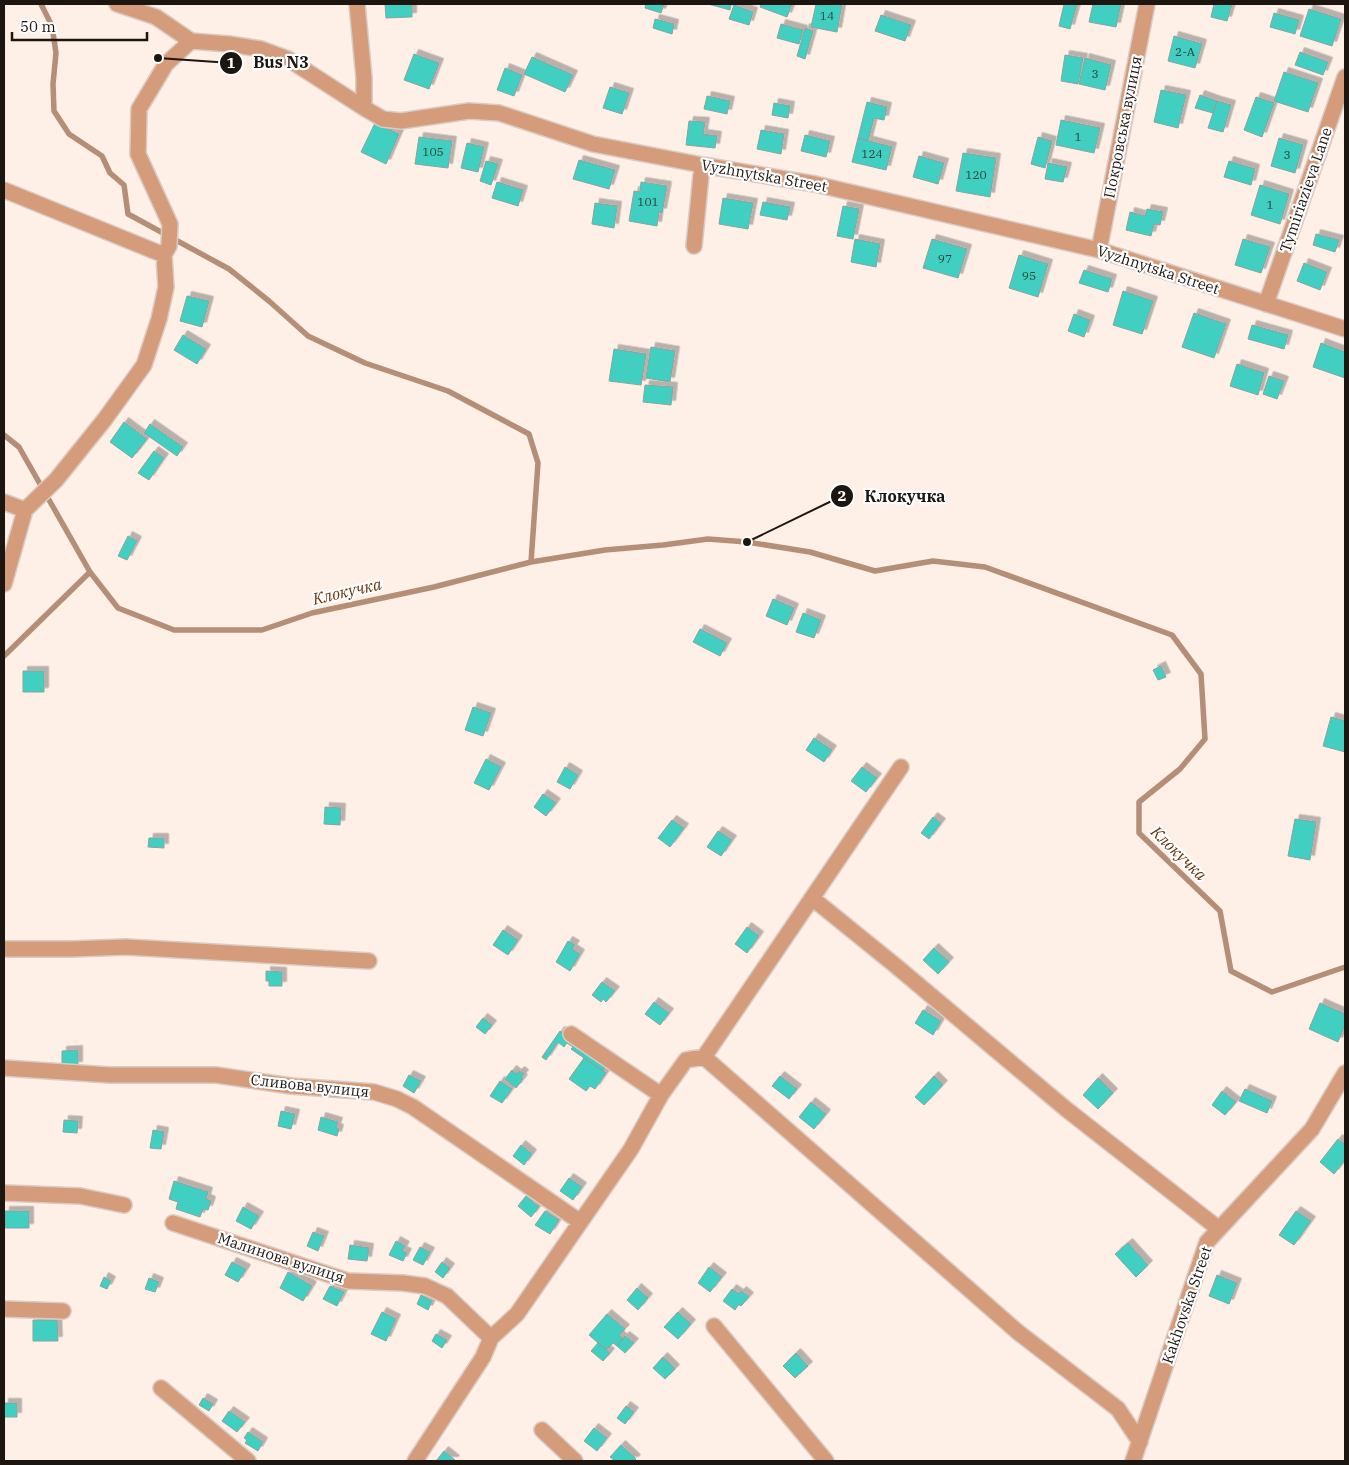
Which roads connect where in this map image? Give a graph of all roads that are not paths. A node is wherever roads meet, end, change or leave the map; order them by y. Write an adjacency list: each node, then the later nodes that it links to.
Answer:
1 (117, 4): 4 (street)
2 (357, 4): 6 (street)
3 (1148, 4): 10 (street, Покровська вулиця)
4 (191, 40): 6 (street, Vyzhnytska Street); 11 (street)
5 (1345, 77): 12 (street, Tymiriazieva Lane)
6 (364, 108): 7 (street, Vyzhnytska Street)
7 (702, 165): 9 (street); 10 (street, Vyzhnytska Street)
8 (4, 190): 11 (street)
9 (694, 246)
10 (1099, 250): 12 (street, Vyzhnytska Street)
11 (166, 251): 15 (street)
12 (1266, 304): 13 (street, Vyzhnytska Street)
13 (1345, 329)
14 (4, 502): 15 (street)
15 (25, 510): 16 (street)
16 (4, 584)
17 (901, 766): 18 (street)
18 (812, 898): 22 (street); 30 (street)
19 (4, 949): 20 (street)
20 (370, 961)
21 (571, 1034): 25 (street)
22 (704, 1057): 25 (street); 37 (street)
23 (4, 1068): 28 (street, Сливова вулиця)
24 (1345, 1073): 30 (street, Kakhovska Street)
25 (661, 1095): 28 (street)
26 (4, 1193): 27 (street)
27 (124, 1205)
28 (580, 1221): 34 (street)
29 (173, 1223): 34 (street, Малинова вулиця)
30 (1219, 1229): 37 (street, Kakhovska Street)
31 (4, 1309): 32 (street)
32 (63, 1311)
33 (714, 1326): 41 (street)
34 (491, 1338): 39 (street)
35 (161, 1388): 38 (street)
36 (542, 1430): 40 (street)
37 (1140, 1442): 42 (street, Kakhovska Street)
38 (248, 1461)
39 (415, 1461)
40 (575, 1461)
41 (826, 1461)
42 (1133, 1461)

